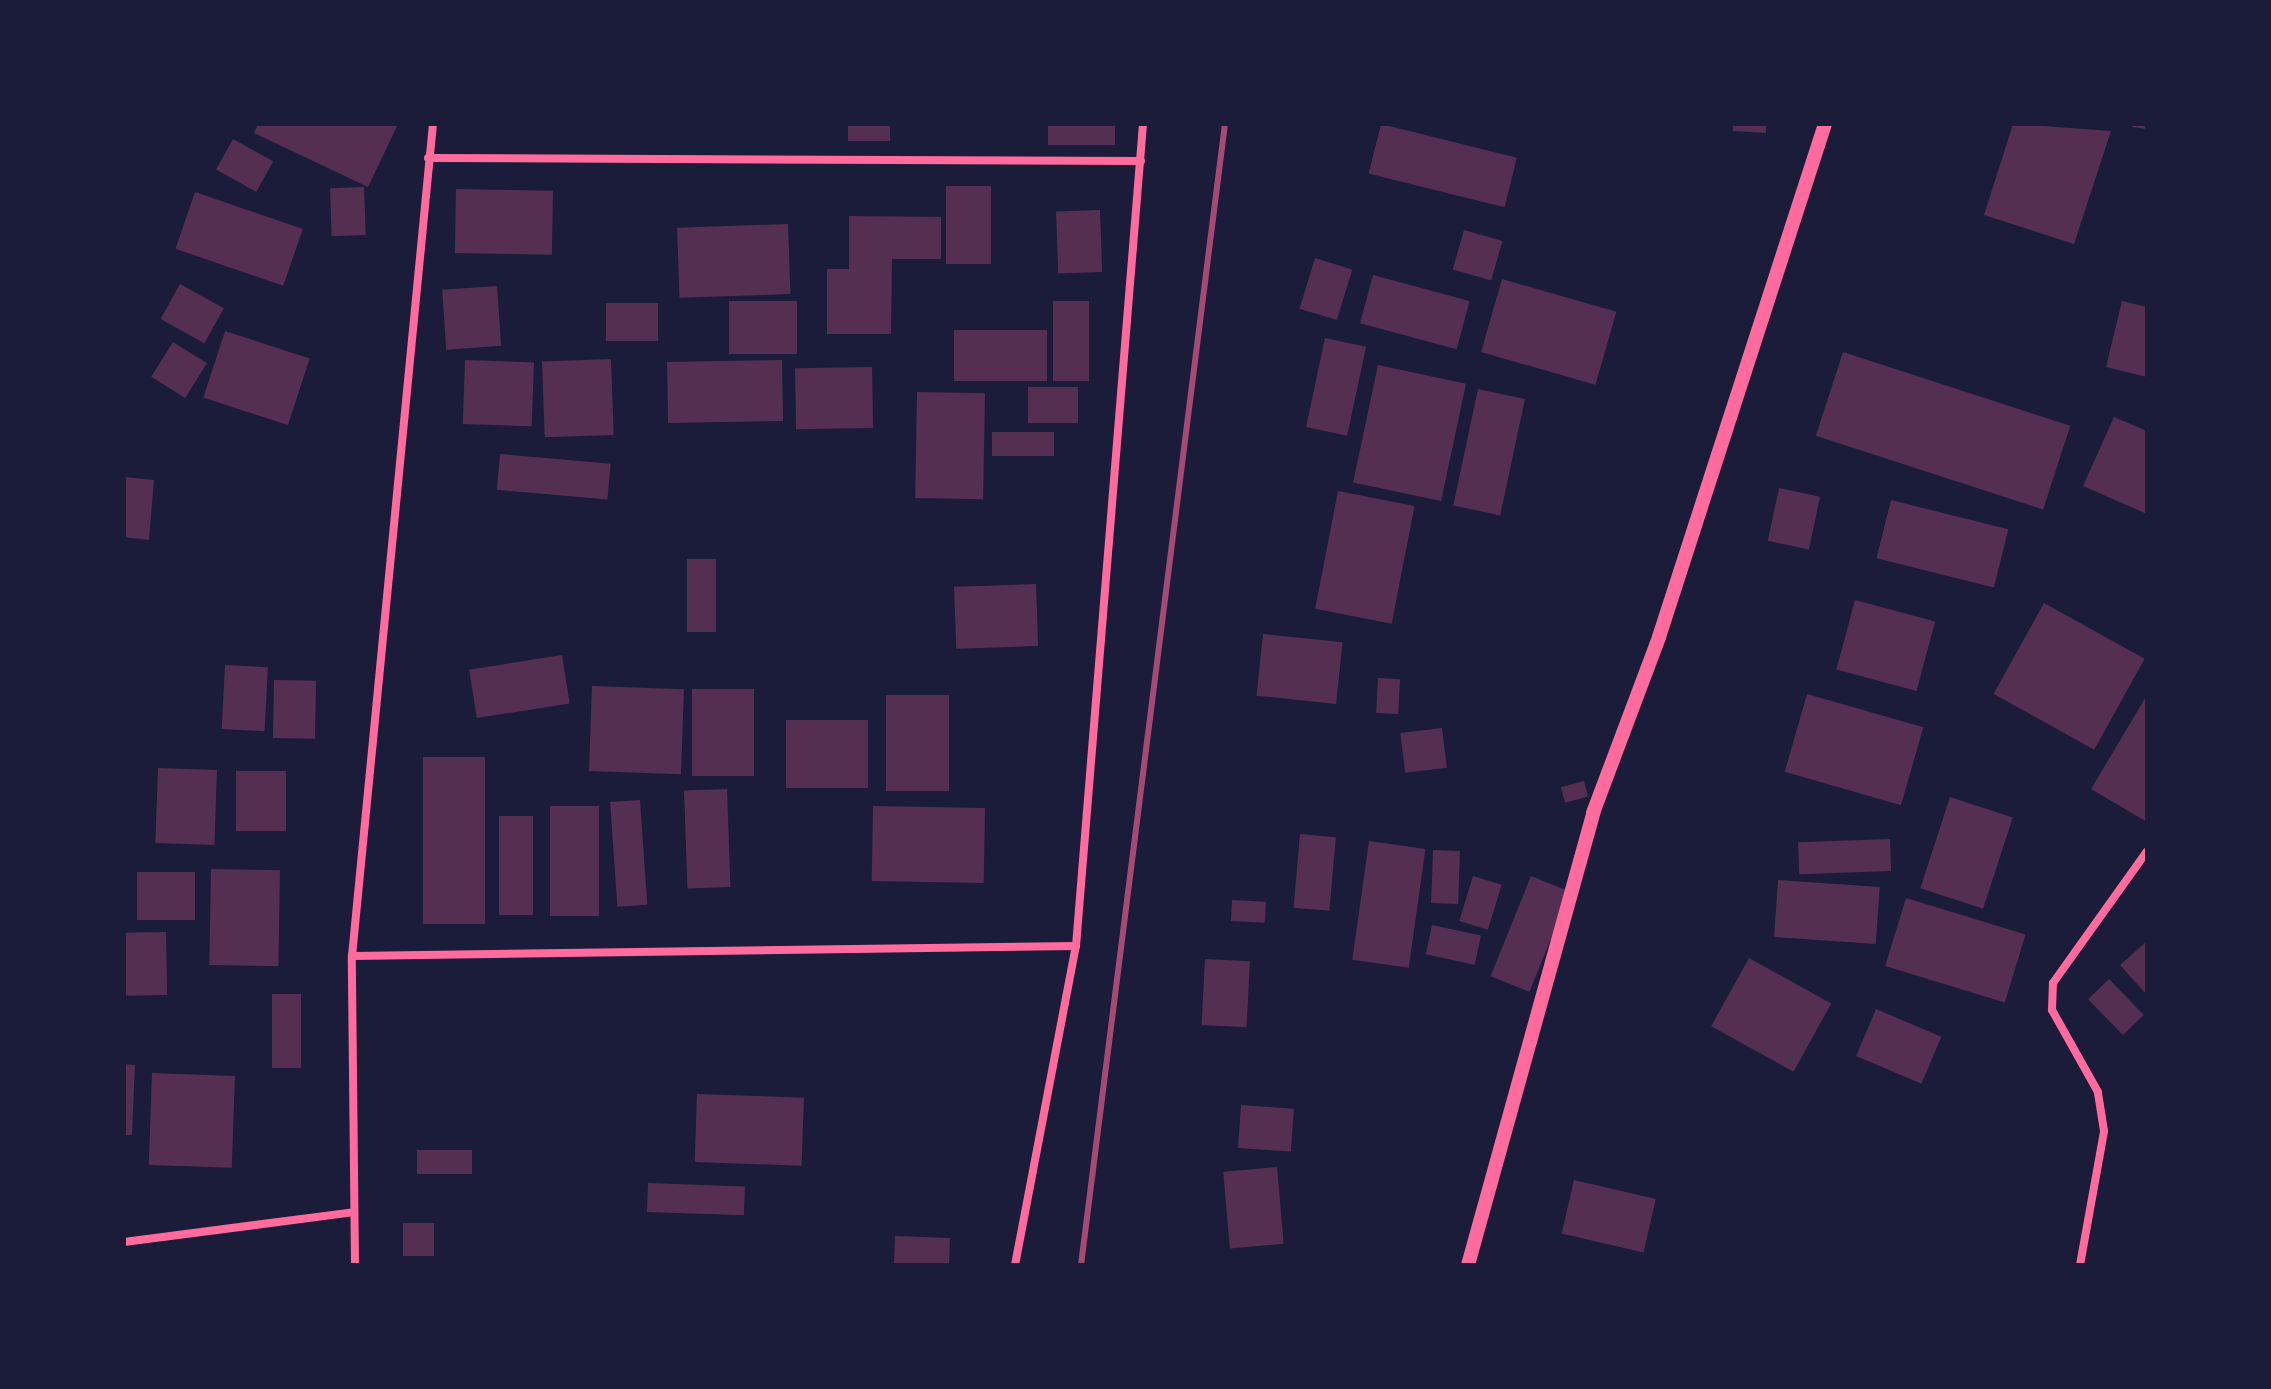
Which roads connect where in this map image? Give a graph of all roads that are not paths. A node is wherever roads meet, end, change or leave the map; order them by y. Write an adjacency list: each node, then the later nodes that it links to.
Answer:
1 (433, 124): 4 (street)
2 (1143, 124): 5 (street)
3 (1825, 124): 13 (street)
4 (428, 158): 5 (street); 8 (street)
5 (1141, 161): 7 (street)
6 (2147, 851): 14 (street)
7 (1076, 946): 8 (street); 12 (street)
8 (352, 956): 9 (street)
9 (354, 1212): 10 (street); 11 (street)
10 (124, 1242)
11 (355, 1265)
12 (1015, 1265)
13 (1468, 1265)
14 (2080, 1265)

